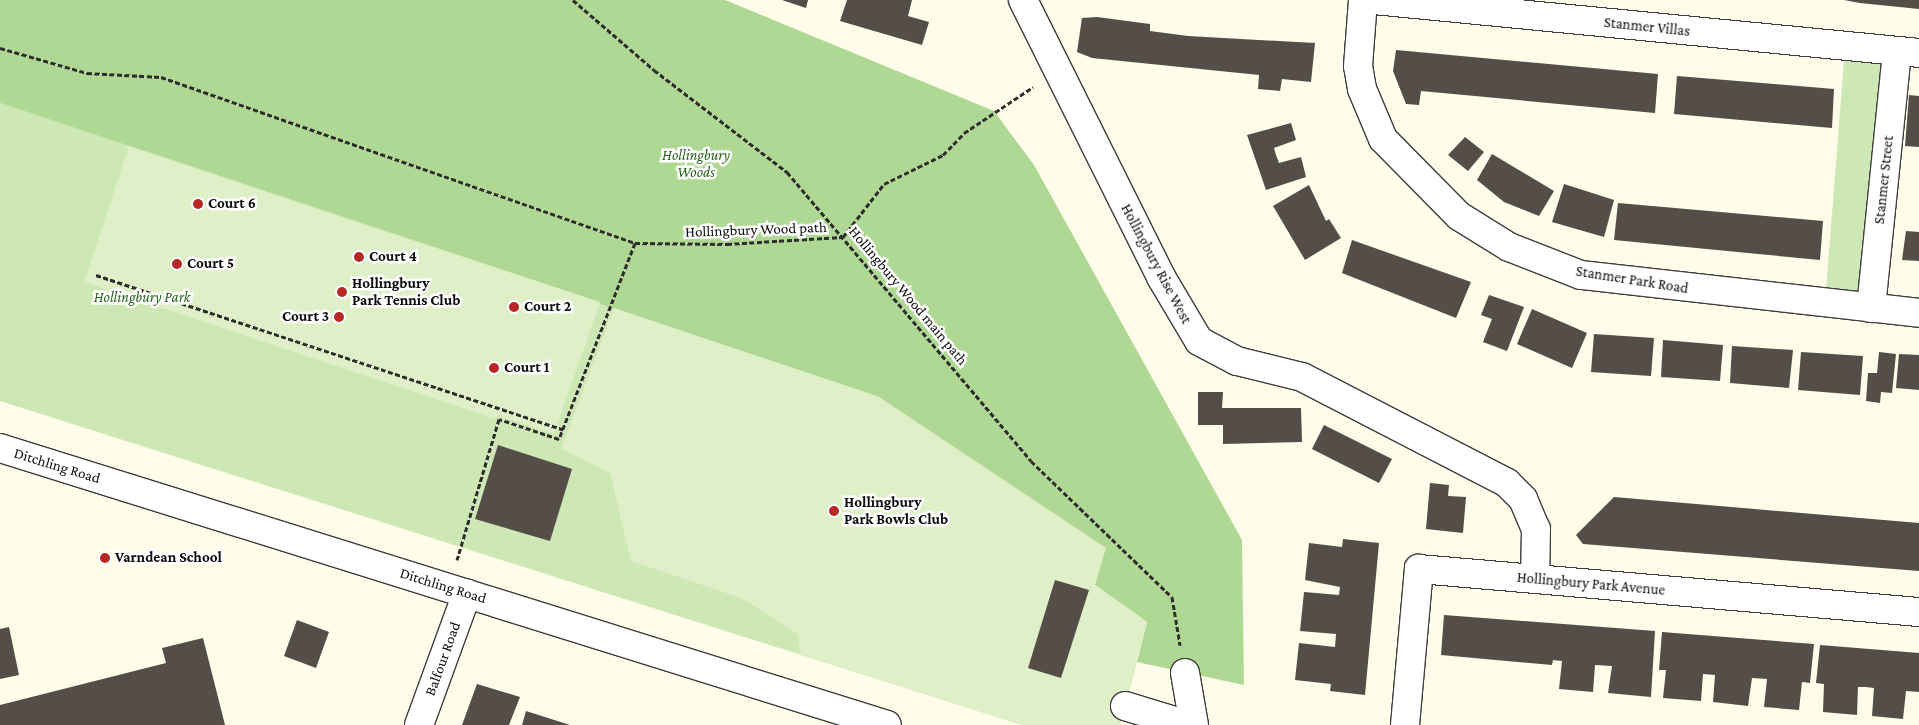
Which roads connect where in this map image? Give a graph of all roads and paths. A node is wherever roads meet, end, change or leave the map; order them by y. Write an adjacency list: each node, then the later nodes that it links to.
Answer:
1 (573, 0): 8 (path, Hollingbury Wood main path)
2 (1023, 0): 7 (street, Hollingbury Rise West)
3 (1363, 0): 11 (street, Stanmer Park Road)
4 (1374, 0): 6 (street, Stanmer Villas)
5 (0, 48): 9 (path, Hollingbury Wood path)
6 (1908, 52): 11 (street, Stanmer Street)
7 (1057, 71): 8 (path, Hollingbury Wood path); 15 (street, Hollingbury Rise West)
8 (843, 237): 9 (path, Hollingbury Wood path); 18 (path, Hollingbury Wood main path)
9 (635, 243): 13 (path)
10 (96, 275): 13 (path)
11 (1871, 308): 12 (street, Stanmer Park Road)
12 (1919, 312)
13 (563, 430): 16 (path)
14 (0, 448): 16 (street, Ditchling Road)
15 (1535, 579): 17 (street, Hollingbury Park Avenue); 24 (street, Hollingbury Park Avenue)
16 (458, 590): 20 (street, Balfour Road); 21 (street, Ditchling Road)
17 (1919, 612)
18 (1185, 673): 23 (street)
19 (1125, 706): 22 (street)
20 (419, 725)
21 (887, 725)
22 (1188, 725)
23 (1194, 725)
24 (1405, 725)

